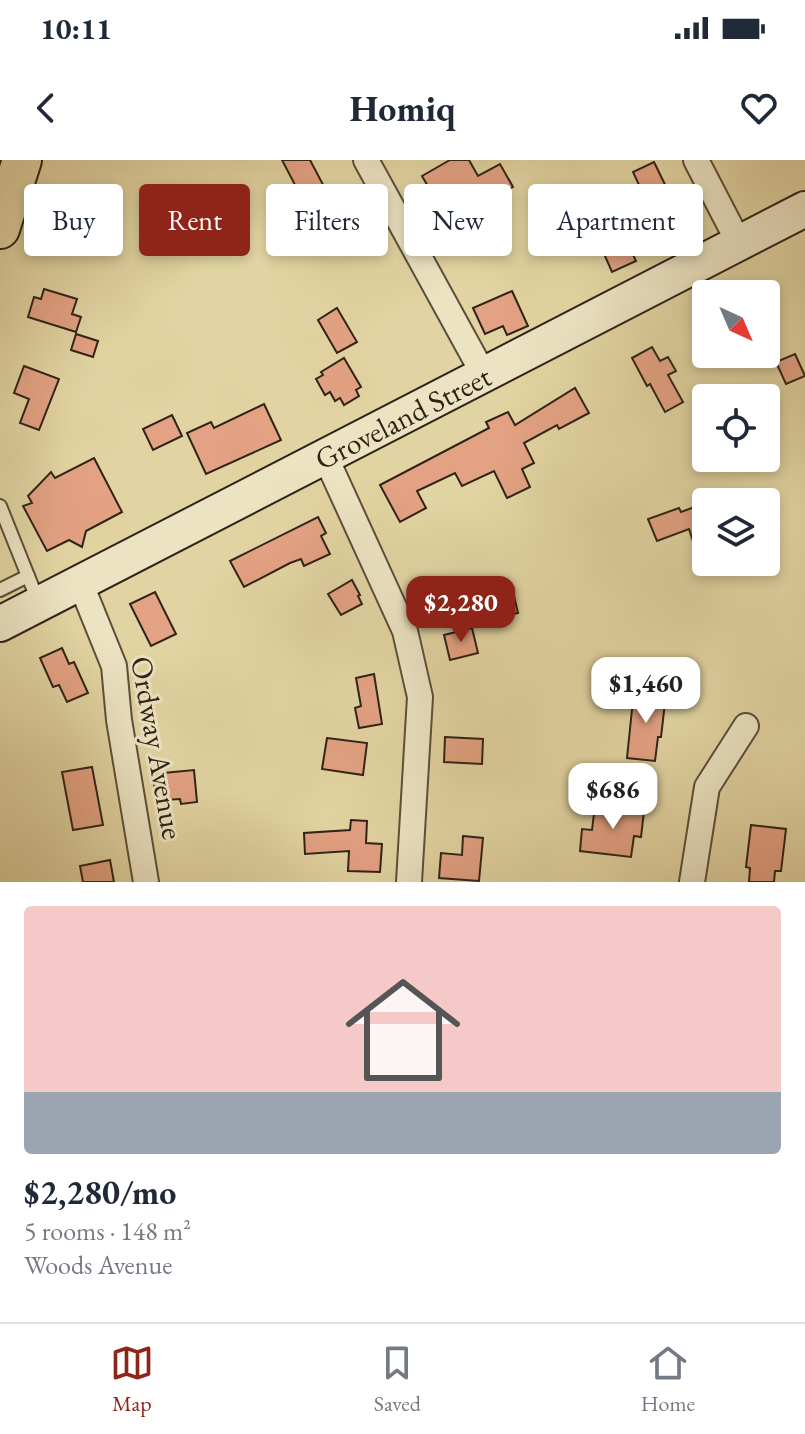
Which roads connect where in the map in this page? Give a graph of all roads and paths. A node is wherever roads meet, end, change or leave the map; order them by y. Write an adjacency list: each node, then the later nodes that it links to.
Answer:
1 (366, 160): 7 (street)
2 (696, 160): 6 (street)
3 (12, 176): 5 (main road)
4 (805, 209): 6 (main road, Groveland Street)
5 (0, 229)
6 (739, 243): 7 (main road, Groveland Street)
7 (484, 375): 8 (main road, Groveland Street)
8 (326, 458): 10 (main road, Groveland Street); 16 (street)
9 (0, 506): 12 (lane)
10 (80, 582): 12 (main road, Groveland Street); 15 (street, Ordway Avenue)
11 (0, 590): 12 (lane)
12 (34, 590): 13 (main road, Groveland Street)
13 (0, 624)
14 (746, 726): 17 (street)
15 (146, 882)
16 (409, 882)
17 (692, 882)

